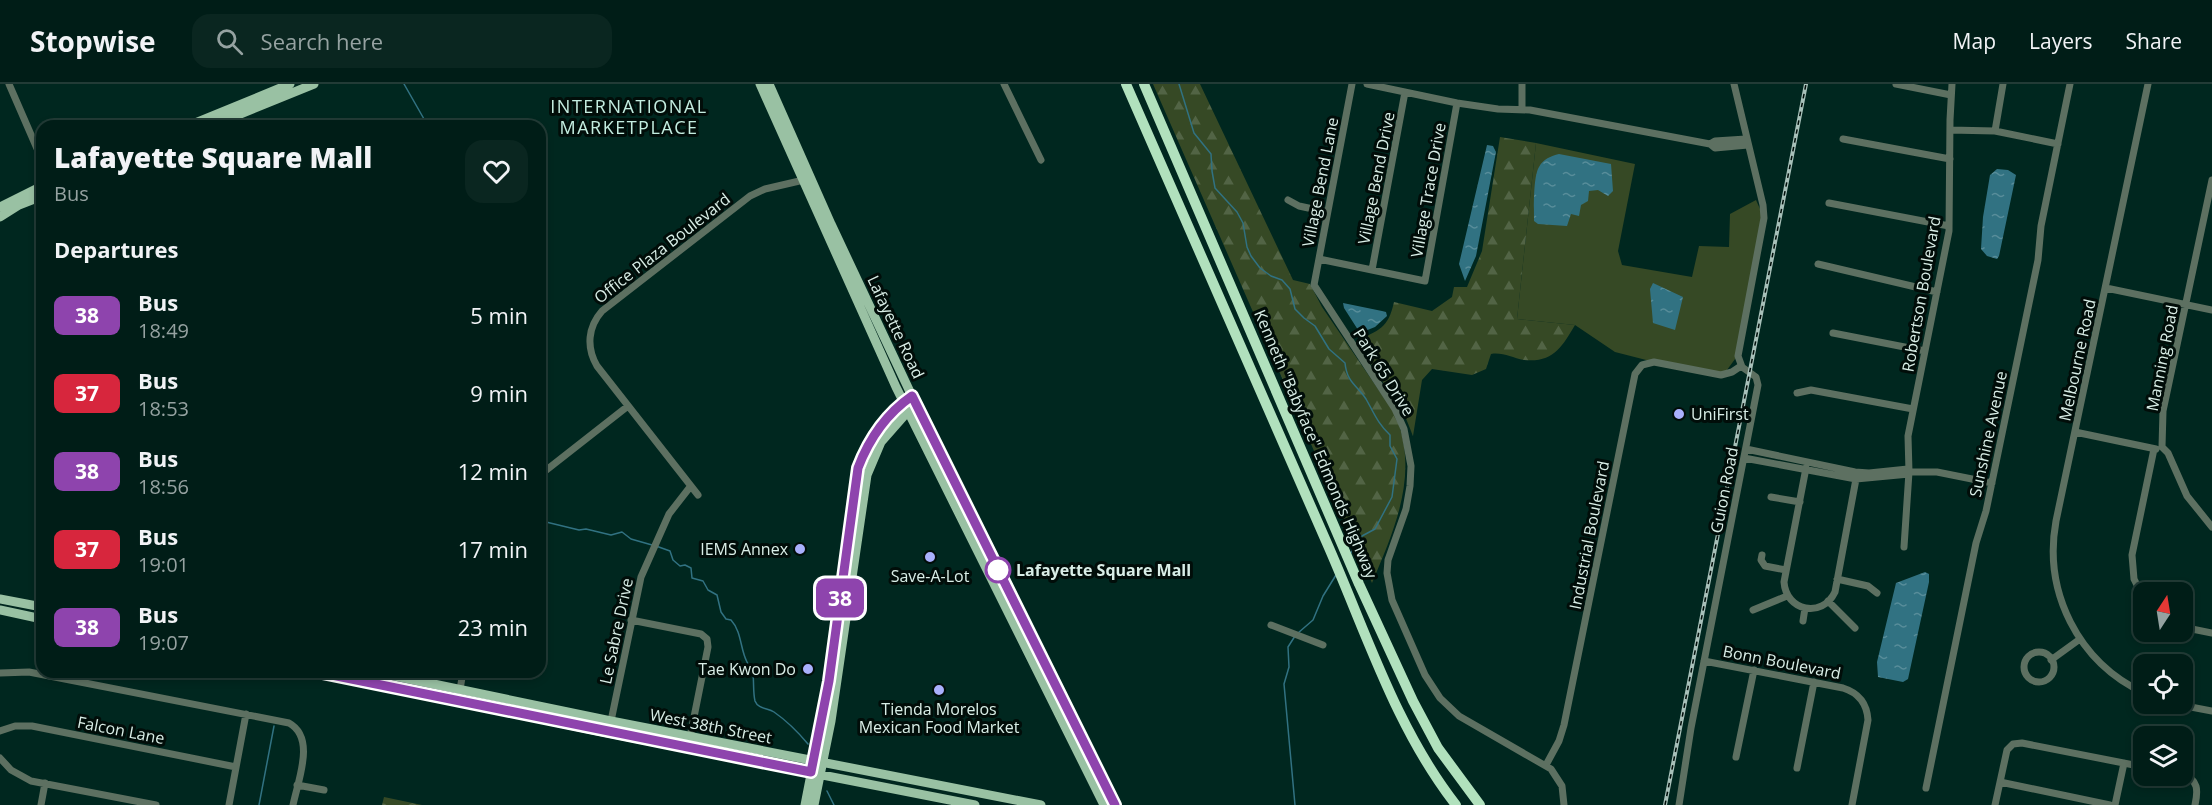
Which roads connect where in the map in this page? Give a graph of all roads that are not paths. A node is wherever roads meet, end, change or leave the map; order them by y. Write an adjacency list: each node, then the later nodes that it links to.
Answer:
1 (9, 84): 29 (street)
2 (290, 84): 22 (main road)
3 (314, 84): 23 (main road)
4 (760, 84): 32 (main road, Lafayette Road)
5 (769, 84): 32 (main road, Lafayette Road)
6 (1004, 84): 31 (street)
7 (1125, 84): 151 (highway, Kenneth "Babyface" Edmonds Highway)
8 (1144, 84): 152 (highway, Kenneth "Babyface" Edmonds Highway)
9 (1352, 84): 39 (street, Village Bend Lane)
10 (1367, 84): 18 (street)
11 (1522, 84): 21 (street)
12 (1734, 84): 27 (street)
13 (1896, 84): 19 (street)
14 (1952, 84): 19 (street, Robertson Boulevard)
15 (2002, 84): 25 (street)
16 (2070, 84): 28 (street, Sunshine Avenue)
17 (2148, 84): 47 (street, Melbourne Road)
18 (1406, 92): 20 (street); 45 (street, Village Bend Drive)
19 (1951, 95): 24 (street, Robertson Boulevard)
20 (1457, 103): 21 (street); 45 (street, Village Trace Drive)
21 (1521, 110): 27 (street)
22 (203, 120)
23 (226, 120)
24 (1950, 130): 25 (street); 30 (street, Robertson Boulevard)
25 (1995, 131): 28 (street)
26 (1843, 139): 30 (street)
27 (1747, 142): 53 (street)
28 (2058, 144): 68 (street, Sunshine Avenue)
29 (36, 146)
30 (1950, 159): 42 (street, Robertson Boulevard)
31 (1041, 160)
32 (807, 179): 55 (main road, Lafayette Road); 56 (main road, Lafayette Road); 57 (street, Office Plaza Boulevard)
33 (2212, 180): 40 (street, Manning Road)
34 (36, 189): 38 (main road)
35 (36, 198): 41 (main road)
36 (1288, 200): 39 (street)
37 (1829, 203): 42 (street)
38 (0, 207)
39 (1327, 212): 43 (street, Village Bend Lane)
40 (2209, 213): 49 (street, Manning Road)
41 (0, 217)
42 (1949, 226): 48 (street, Robertson Boulevard)
43 (1319, 259): 45 (street); 46 (street, Village Bend Lane)
44 (1818, 264): 48 (street)
45 (1372, 270)
46 (1314, 285): 124 (street, Park 65 Drive)
47 (2106, 288): 49 (street); 60 (street, Melbourne Road)
48 (1937, 291): 52 (street, Robertson Boulevard)
49 (2186, 305): 50 (street); 61 (street, Manning Road)
50 (2212, 310)
51 (1833, 333): 52 (street)
52 (1925, 351): 58 (street, Robertson Boulevard)
53 (1741, 366): 62 (street, Guion Road); 124 (street, Industrial Boulevard)
54 (1797, 393): 58 (street)
55 (914, 399): 56 (main road); 59 (main road); 150 (main road, Lafayette Road)
56 (903, 402): 59 (main road, Lafayette Road); 122 (main road)
57 (628, 406): 65 (street); 69 (street, Office Plaza Boulevard)
58 (1913, 409): 66 (street, Robertson Boulevard)
59 (908, 411): 122 (main road); 137 (main road, Lafayette Road)
60 (2075, 432): 61 (street); 96 (street, Melbourne Road)
61 (2158, 448): 73 (street); 78 (street, Manning Road)
62 (1746, 449): 63 (street, Guion Road); 66 (street)
63 (1744, 458): 64 (street); 99 (street, Guion Road)
64 (1806, 468): 67 (street); 72 (street)
65 (546, 470)
66 (1908, 472): 67 (street); 68 (street); 74 (street, Robertson Boulevard)
67 (1856, 479): 77 (street)
68 (1992, 483): 133 (street, Sunshine Avenue)
69 (690, 487): 70 (street, Office Plaza Boulevard); 90 (street, Le Sabre Drive)
70 (698, 495)
71 (1771, 497): 72 (street)
72 (1800, 502): 76 (street)
73 (2212, 528)
74 (1904, 547)
75 (1762, 555): 76 (street)
76 (1786, 570): 80 (street)
77 (1837, 579): 79 (street); 82 (street)
78 (2136, 582)
79 (1877, 592)
80 (1787, 596): 86 (street); 88 (street)
81 (0, 599): 83 (main road)
82 (1828, 601): 86 (street); 93 (street)
83 (31, 605): 84 (main road); 85 (main road)
84 (0, 606)
85 (36, 606)
86 (1805, 608): 91 (street)
87 (0, 610): 89 (main road)
88 (1753, 610)
89 (36, 618)
90 (631, 620): 114 (street, Le Sabre Drive); 117 (street)
91 (1803, 621)
92 (1271, 625): 97 (street)
93 (1855, 628)
94 (2193, 629): 95 (street)
95 (2212, 633)
96 (2080, 639): 98 (street); 108 (street, Melbourne Road)
97 (1320, 644)
98 (2051, 660): 98 (street)
99 (1704, 661): 100 (street, Bonn Boulevard); 154 (street, Guion Road)
100 (1754, 670): 107 (street, Bonn Boulevard); 120 (street)
101 (0, 673): 102 (street)
102 (36, 674)
103 (57, 678): 113 (street)
104 (346, 678): 110 (main road, West 38th Street)
105 (406, 678): 109 (main road, West 38th Street)
106 (462, 678): 109 (street)
107 (1814, 682): 127 (street); 155 (street, Bonn Boulevard)
108 (2133, 686)
109 (460, 689): 110 (street); 114 (main road, West 38th Street)
110 (458, 701): 115 (main road, West 38th Street)
111 (2193, 707): 112 (street)
112 (2212, 711)
113 (246, 714): 126 (street); 132 (street)
114 (611, 721): 115 (main road); 117 (main road, West 38th Street)
115 (554, 722): 119 (main road, West 38th Street)
116 (0, 731): 126 (street, Falcon Lane)
117 (690, 737): 118 (main road, West 38th Street)
118 (715, 742): 119 (main road); 122 (main road, West 38th Street)
119 (672, 745): 128 (main road, West 38th Street)
120 (1736, 757)
121 (0, 758): 131 (street)
122 (818, 762): 128 (main road); 134 (main road, West 38th Street)
123 (2124, 764): 125 (street); 130 (street); 158 (street)
124 (1546, 765): 153 (street)
125 (2133, 765)
126 (236, 766): 142 (street)
127 (1797, 768)
128 (815, 773): 136 (main road, West 38th Street); 144 (main road); 145 (main road)
129 (2193, 780): 159 (street)
130 (2000, 782): 156 (street); 157 (street)
131 (45, 783): 140 (street); 141 (street)
132 (297, 785): 135 (street); 143 (street)
133 (1926, 788)
134 (955, 789): 136 (main road); 138 (main road, West 38th Street)
135 (324, 790)
136 (917, 793): 139 (main road, West 38th Street)
137 (1099, 794): 148 (main road); 149 (main road, Lafayette Road)
138 (1006, 798): 139 (main road); 147 (main road, West 38th Street)
139 (955, 801): 146 (main road, West 38th Street)
140 (41, 805)
141 (156, 805)
142 (229, 805)
143 (293, 805)
144 (805, 805)
145 (814, 805)
146 (975, 805)
147 (1041, 805)
148 (1094, 805)
149 (1104, 805)
150 (1115, 805)
151 (1456, 805)
152 (1480, 805)
153 (1564, 805)
154 (1679, 805)
155 (1852, 805)
156 (1995, 805)
157 (2110, 805)
158 (2115, 805)
159 (2195, 805)

